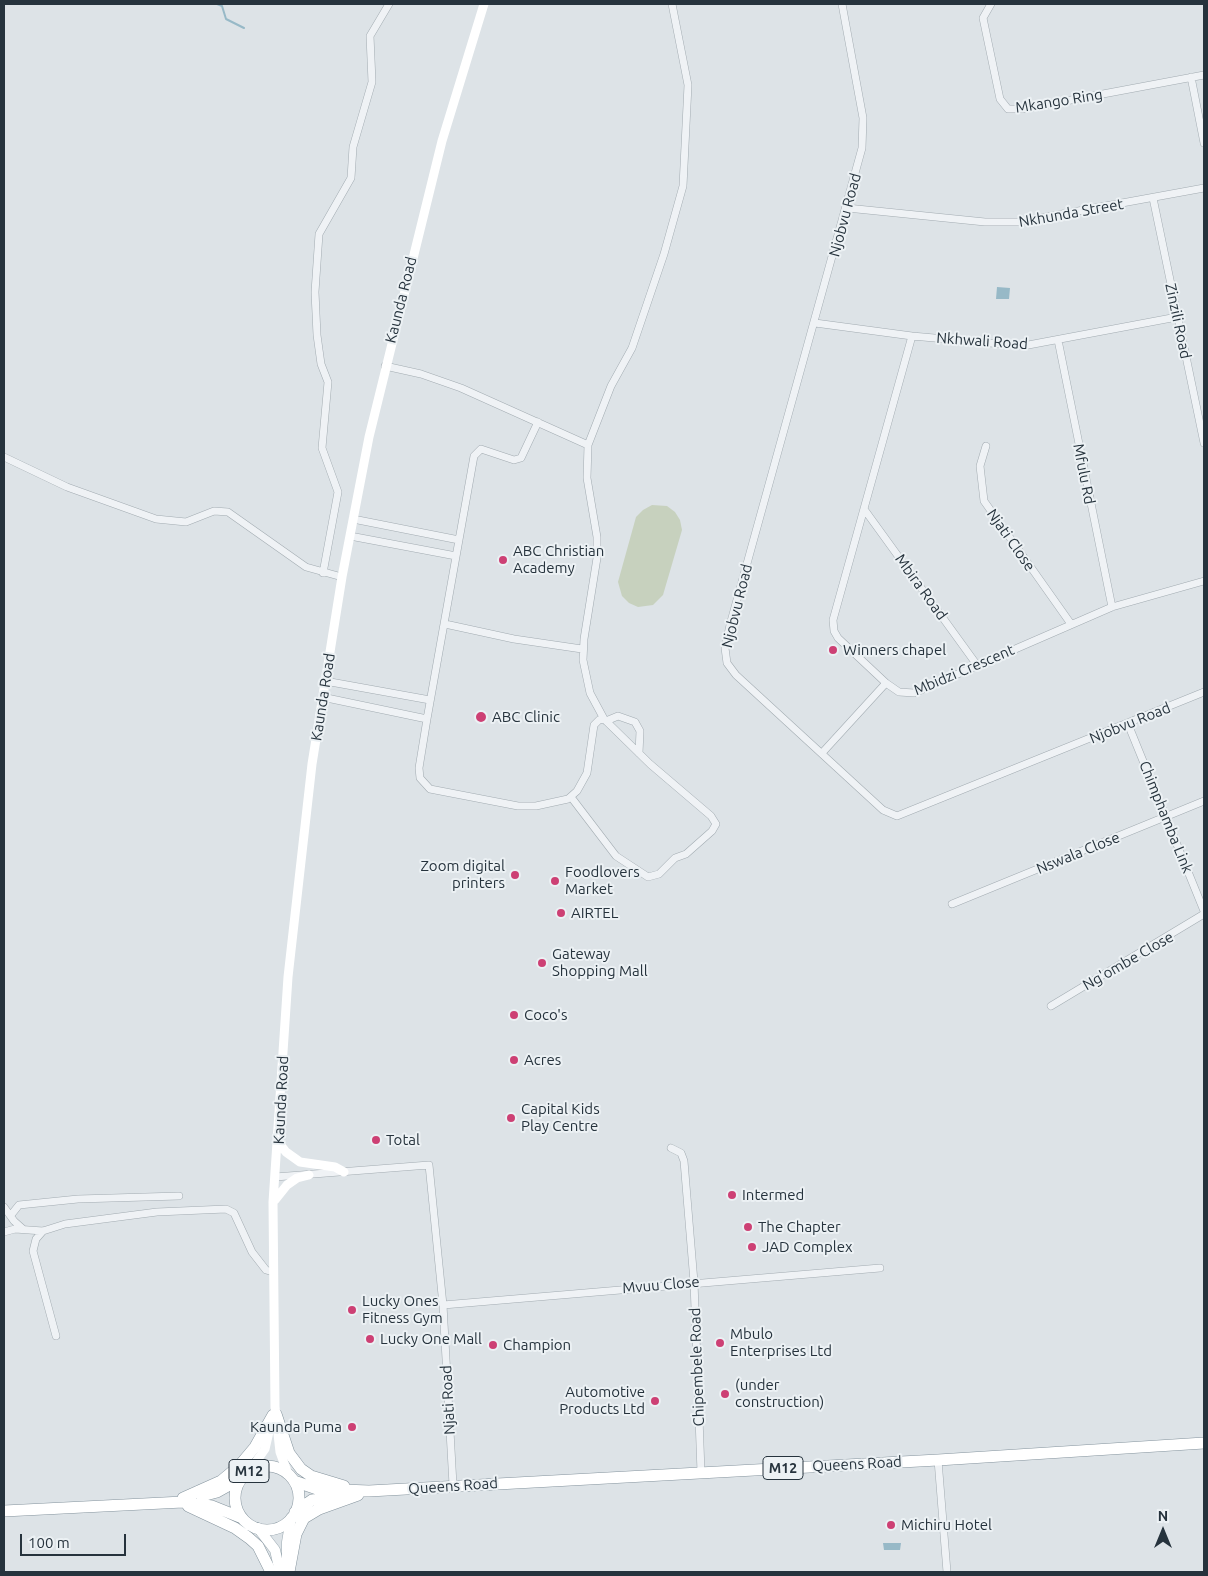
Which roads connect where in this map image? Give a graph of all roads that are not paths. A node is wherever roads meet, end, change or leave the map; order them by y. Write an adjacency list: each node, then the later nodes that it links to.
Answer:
1 (389, 4): 28 (street)
2 (484, 4): 16 (main road, Kaunda Road)
3 (672, 4): 20 (street)
4 (842, 4): 11 (street, Njobvu Road)
5 (991, 4): 7 (street, Mkango Ring)
6 (1204, 75): 7 (street, Mkango Ring)
7 (1191, 77): 8 (street)
8 (1204, 143)
9 (1204, 188): 10 (street, Nkhunda Street)
10 (1153, 198): 11 (street, Nkhunda Street); 12 (street, Zinzili Road)
11 (847, 208): 13 (street, Njobvu Road)
12 (1176, 317): 15 (street, Nkhwali Road); 18 (street, Zinzili Road)
13 (815, 323): 14 (street, Nkhwali Road); 45 (street, Njobvu Road)
14 (912, 336): 15 (street, Nkhwali Road); 23 (street, Mbidzi Crescent)
15 (1058, 340): 31 (street, Mfulu Rd)
16 (385, 366): 17 (street); 24 (main road, Kaunda Road)
17 (538, 422): 20 (street); 26 (street)
18 (1203, 431): 19 (street, Zinzili Road)
19 (1204, 443)
20 (588, 445): 34 (street)
21 (986, 446): 33 (street, Njati Close)
22 (4, 457): 28 (street)
23 (864, 509): 35 (street, Mbira Road); 37 (street, Mbidzi Crescent)
24 (353, 519): 25 (main road, Kaunda Road); 26 (street)
25 (350, 536): 27 (street); 29 (main road, Kaunda Road)
26 (459, 540): 27 (street)
27 (456, 556): 32 (street)
28 (323, 573): 29 (street)
29 (342, 577): 36 (main road, Kaunda Road)
30 (1204, 581): 31 (street, Mbidzi Crescent)
31 (1112, 607): 33 (street, Mbidzi Crescent)
32 (445, 624): 34 (street); 40 (street)
33 (1071, 624): 35 (street, Mbidzi Crescent)
34 (582, 649): 42 (street)
35 (977, 665): 37 (street, Mbidzi Crescent)
36 (325, 681): 39 (main road, Kaunda Road); 40 (street)
37 (886, 683): 45 (street)
38 (1204, 692): 43 (street, Njobvu Road)
39 (322, 697): 41 (street); 52 (main road, Kaunda Road)
40 (430, 700): 41 (street)
41 (427, 719): 46 (street)
42 (605, 720): 44 (street); 44 (street); 46 (street)
43 (1128, 724): 45 (street, Njobvu Road); 48 (street, Chimphamba Link)
44 (639, 753): 46 (street)
45 (822, 753)
46 (572, 797)
47 (1204, 801): 48 (street, Nswala Close)
48 (1166, 817): 49 (street, Nswala Close); 50 (street, Chimphamba Link)
49 (952, 904)
50 (1204, 912): 51 (street, Ng'ombe Close)
51 (1051, 1006)
52 (279, 1142): 54 (main road); 56 (main road, Kaunda Road)
53 (671, 1148): 67 (street, Chipembele Road)
54 (344, 1172): 55 (street); 68 (street, Njati Road)
55 (309, 1175): 56 (street); 58 (main road)
56 (275, 1178): 58 (main road, Kaunda Road)
57 (179, 1196): 59 (street)
58 (273, 1202): 66 (main road, Kaunda Road)
59 (19, 1205): 60 (street); 61 (street)
60 (4, 1206): 61 (street)
61 (11, 1215): 62 (street)
62 (23, 1229): 63 (street); 64 (street)
63 (4, 1232)
64 (43, 1232): 66 (street); 69 (street)
65 (880, 1268): 67 (street, Mvuu Close)
66 (273, 1272): 70 (main road, Kaunda Road)
67 (694, 1282): 68 (street, Mvuu Close); 73 (street, Chipembele Road)
68 (442, 1305): 76 (street, Njati Road)
69 (56, 1336)
70 (274, 1412): 74 (main road, Kaunda Road); 75 (main road, Kaunda Road); 77 (highway); 78 (highway)
71 (1204, 1442): 72 (highway, Queens Road / M12)
72 (938, 1460): 73 (highway, Queens Road / M12); 86 (street)
73 (701, 1472): 76 (highway, Queens Road / M12)
74 (246, 1474): 75 (highway, M12); 78 (highway, M12); 81 (highway, M12)
75 (291, 1478): 77 (highway, M12); 80 (highway)
76 (452, 1486): 77 (highway, Queens Road / M12)
77 (358, 1492): 80 (highway, M12); 85 (highway)
78 (182, 1500): 79 (highway, M12); 81 (highway, M12); 83 (highway)
79 (4, 1511)
80 (293, 1515): 82 (highway, M12); 85 (main road)
81 (242, 1518): 82 (highway, M12)
82 (258, 1528): 84 (main road)
83 (272, 1572)
84 (280, 1572)
85 (288, 1572)
86 (946, 1572)

